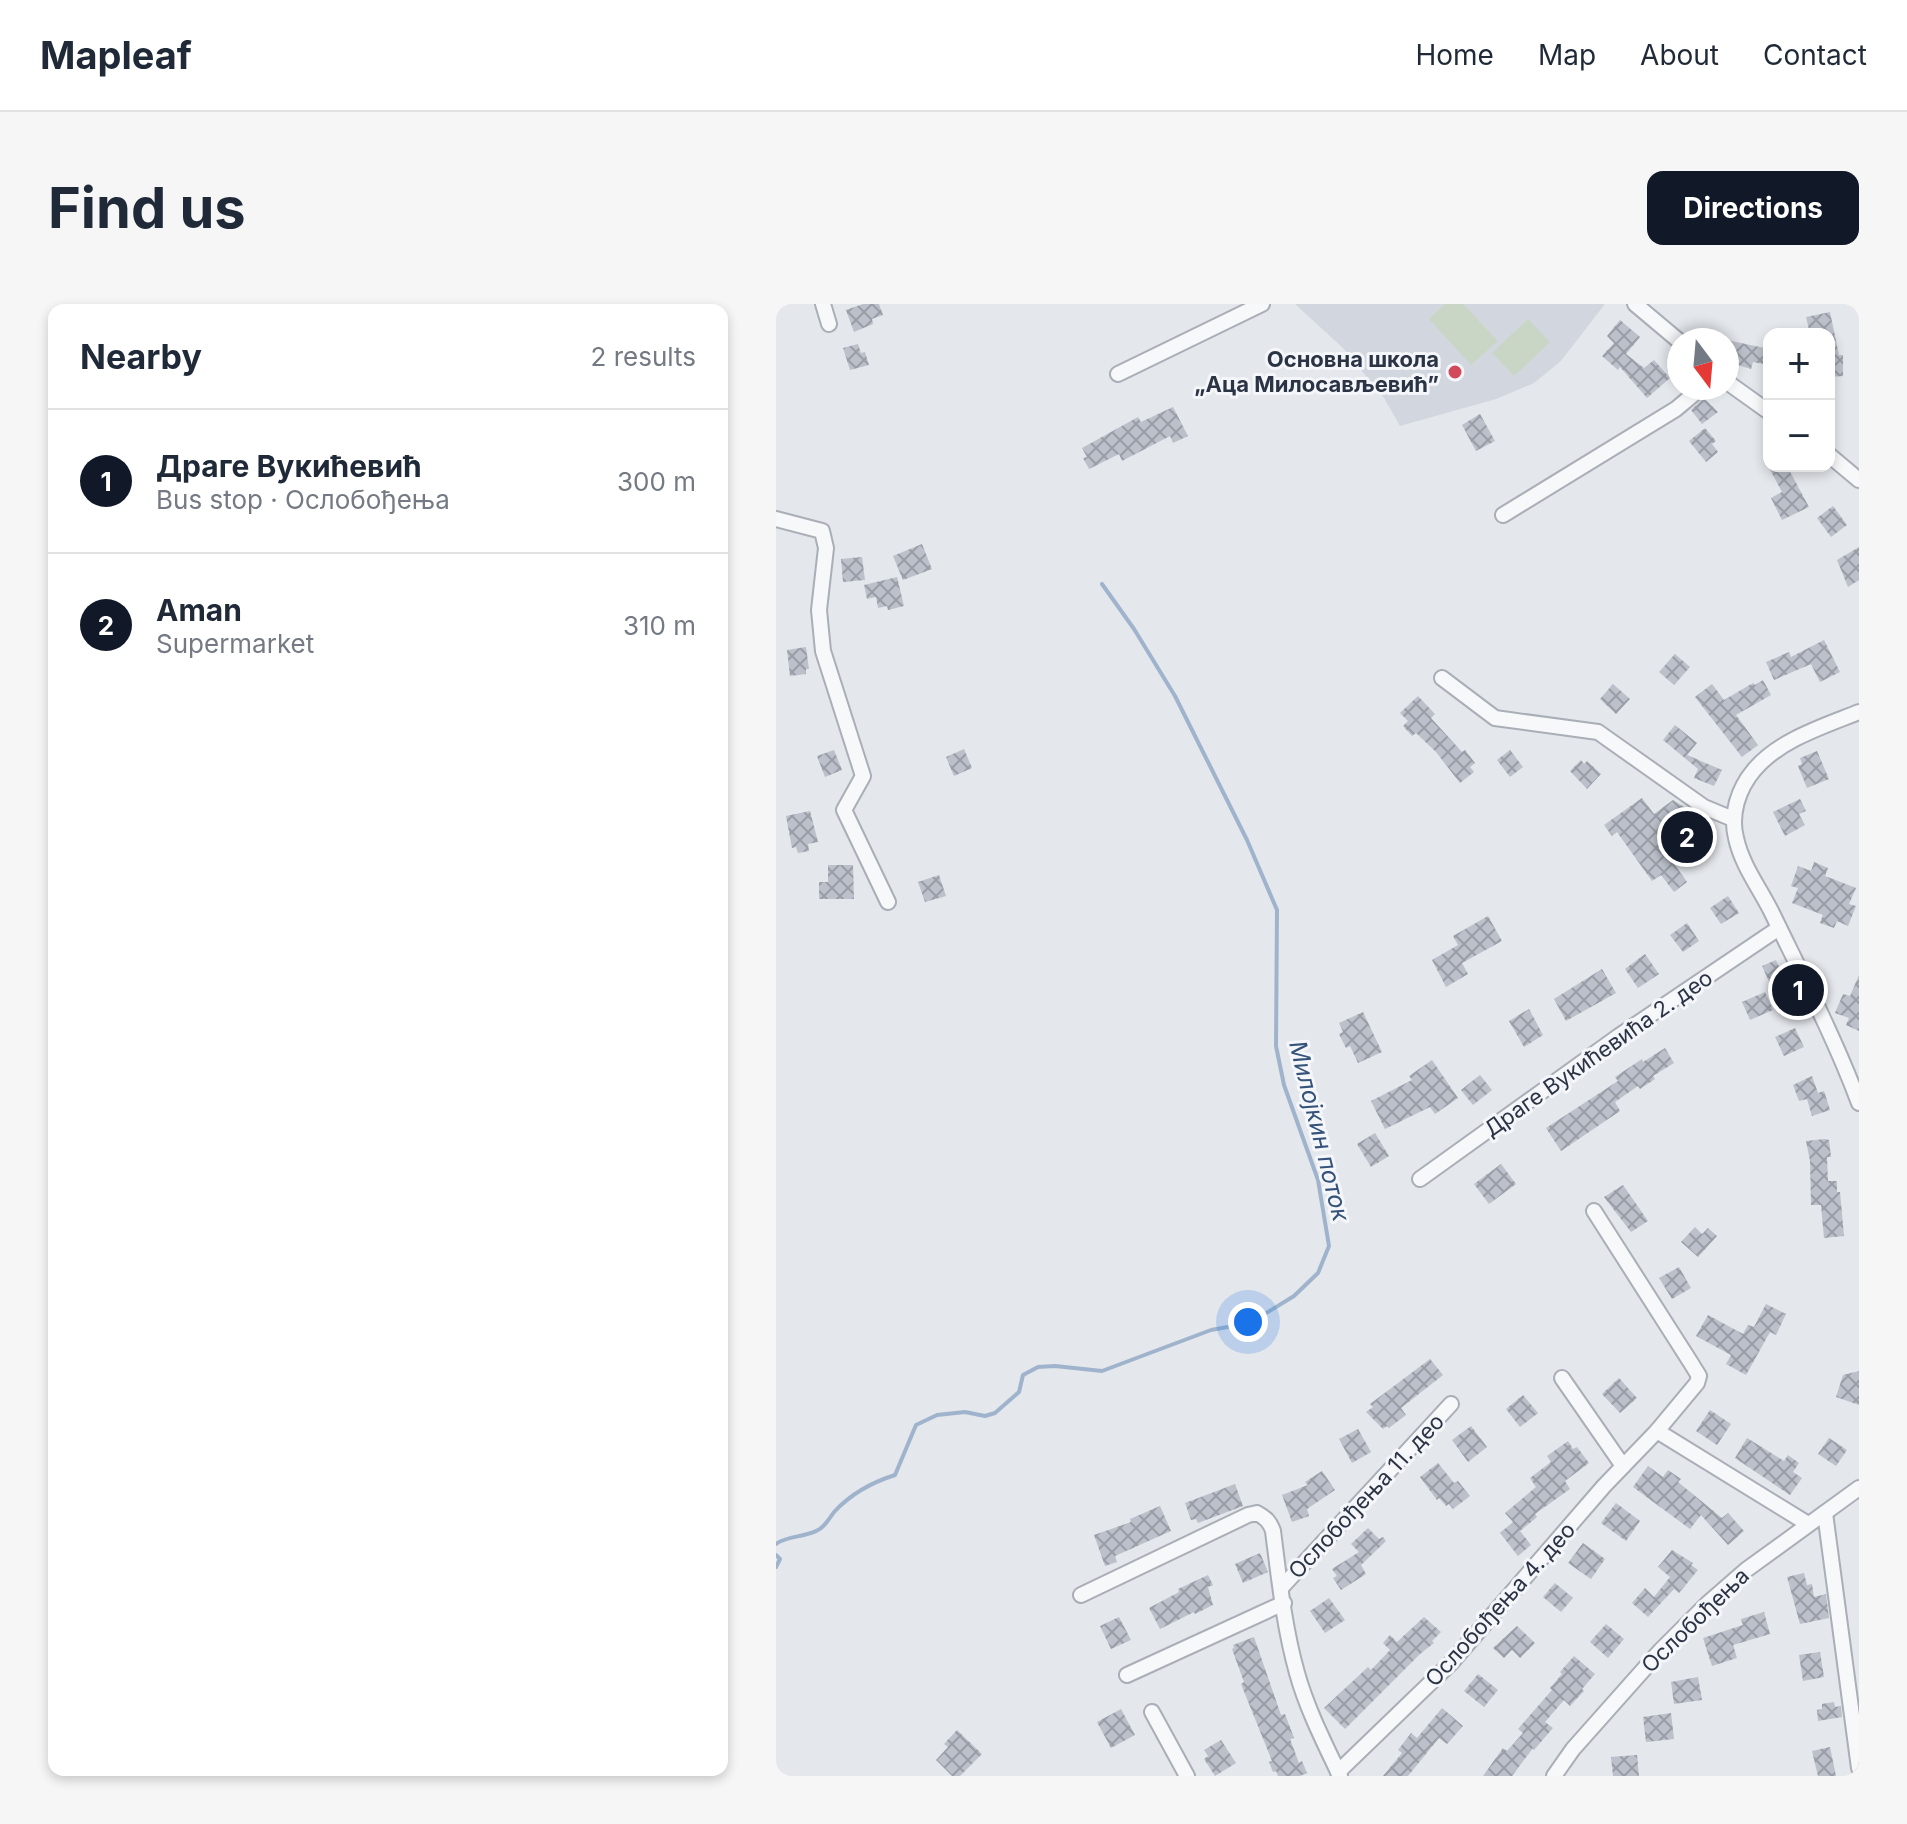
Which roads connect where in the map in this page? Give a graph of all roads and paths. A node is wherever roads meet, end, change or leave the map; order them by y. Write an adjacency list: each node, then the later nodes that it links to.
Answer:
1 (823, 304): 4 (street)
2 (1262, 304): 6 (street)
3 (1635, 304): 5 (street)
4 (829, 324)
5 (1667, 331)
6 (1118, 374)
7 (1739, 391): 9 (street)
8 (1687, 400): 12 (street)
9 (1763, 408)
10 (1835, 460): 11 (street)
11 (1858, 478)
12 (1503, 515)
13 (776, 519): 17 (street)
14 (1442, 678): 16 (street)
15 (1859, 712): 16 (street)
16 (1733, 819): 18 (street)
17 (888, 902)
18 (1779, 928): 19 (street); 20 (street, Драге Вукићевића 2. део)
19 (1859, 1103)
20 (1420, 1179)
21 (1594, 1211): 24 (street, Ослобођења 4. део)
22 (1562, 1378): 25 (street)
23 (1451, 1404): 29 (street, Ослобођења 11. део)
24 (1657, 1431): 25 (street, Ослобођења 4. део); 28 (street)
25 (1623, 1466): 35 (street, Ослобођења 4. део)
26 (1859, 1488): 27 (street, Ослобођења)
27 (1825, 1513): 28 (street, Ослобођења); 34 (street)
28 (1808, 1524): 37 (street, Ослобођења)
29 (1281, 1588): 30 (street); 31 (street)
30 (1081, 1595)
31 (1284, 1603): 32 (street); 35 (street)
32 (1127, 1675)
33 (1152, 1712): 36 (street)
34 (1859, 1768)
35 (1339, 1774)
36 (1187, 1776)
37 (1554, 1776)

